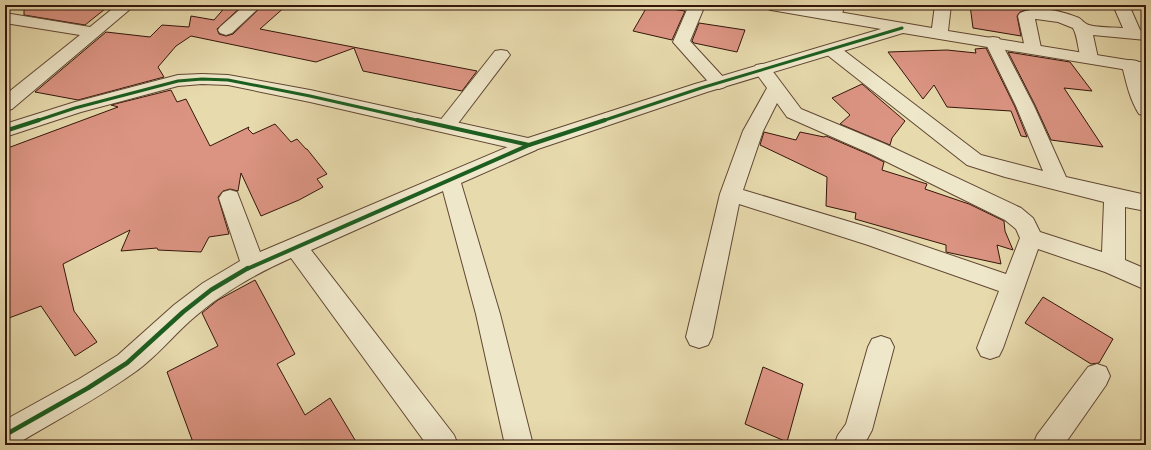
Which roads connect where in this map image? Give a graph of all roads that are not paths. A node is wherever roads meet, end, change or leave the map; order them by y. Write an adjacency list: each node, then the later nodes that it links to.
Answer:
1 (127, 5): 13 (street)
2 (254, 5): 12 (street)
3 (697, 5): 23 (street)
4 (942, 5): 14 (street)
5 (1121, 5): 15 (street)
6 (780, 6): 8 (street)
7 (1045, 10): 11 (street); 17 (street)
8 (836, 11): 10 (street)
9 (5, 18): 13 (street)
10 (902, 28): 14 (street); 18 (street)
11 (1082, 29): 15 (street); 20 (street)
12 (226, 30)
13 (92, 32): 25 (street)
14 (939, 34): 16 (street)
15 (1140, 34)
16 (992, 42): 17 (street); 31 (street)
17 (1033, 48): 20 (street)
18 (832, 50): 22 (street); 31 (street)
19 (501, 56): 27 (street)
20 (1089, 58): 21 (street)
21 (1138, 66): 26 (street)
22 (762, 69): 23 (street); 24 (street)
23 (719, 83): 29 (street)
24 (776, 87): 32 (street); 36 (street)
25 (5, 105)
26 (1146, 110)
27 (446, 126): 28 (street); 29 (street)
28 (5, 131)
29 (529, 145): 30 (street)
30 (450, 179): 37 (street); 48 (street)
31 (1058, 182): 34 (street)
32 (731, 194): 41 (street); 42 (street)
33 (230, 198): 38 (street)
34 (1115, 198): 35 (street); 39 (street)
35 (1146, 203)
36 (1031, 238): 39 (street); 41 (street)
37 (295, 246): 38 (street); 47 (street)
38 (253, 265): 46 (street)
39 (1113, 265): 40 (street)
40 (1146, 280)
41 (1013, 286): 44 (street)
42 (700, 336)
43 (881, 347): 49 (street)
44 (990, 348)
45 (1097, 376): 50 (street)
46 (5, 435)
47 (444, 445)
48 (519, 445)
49 (848, 445)
50 (1047, 445)

